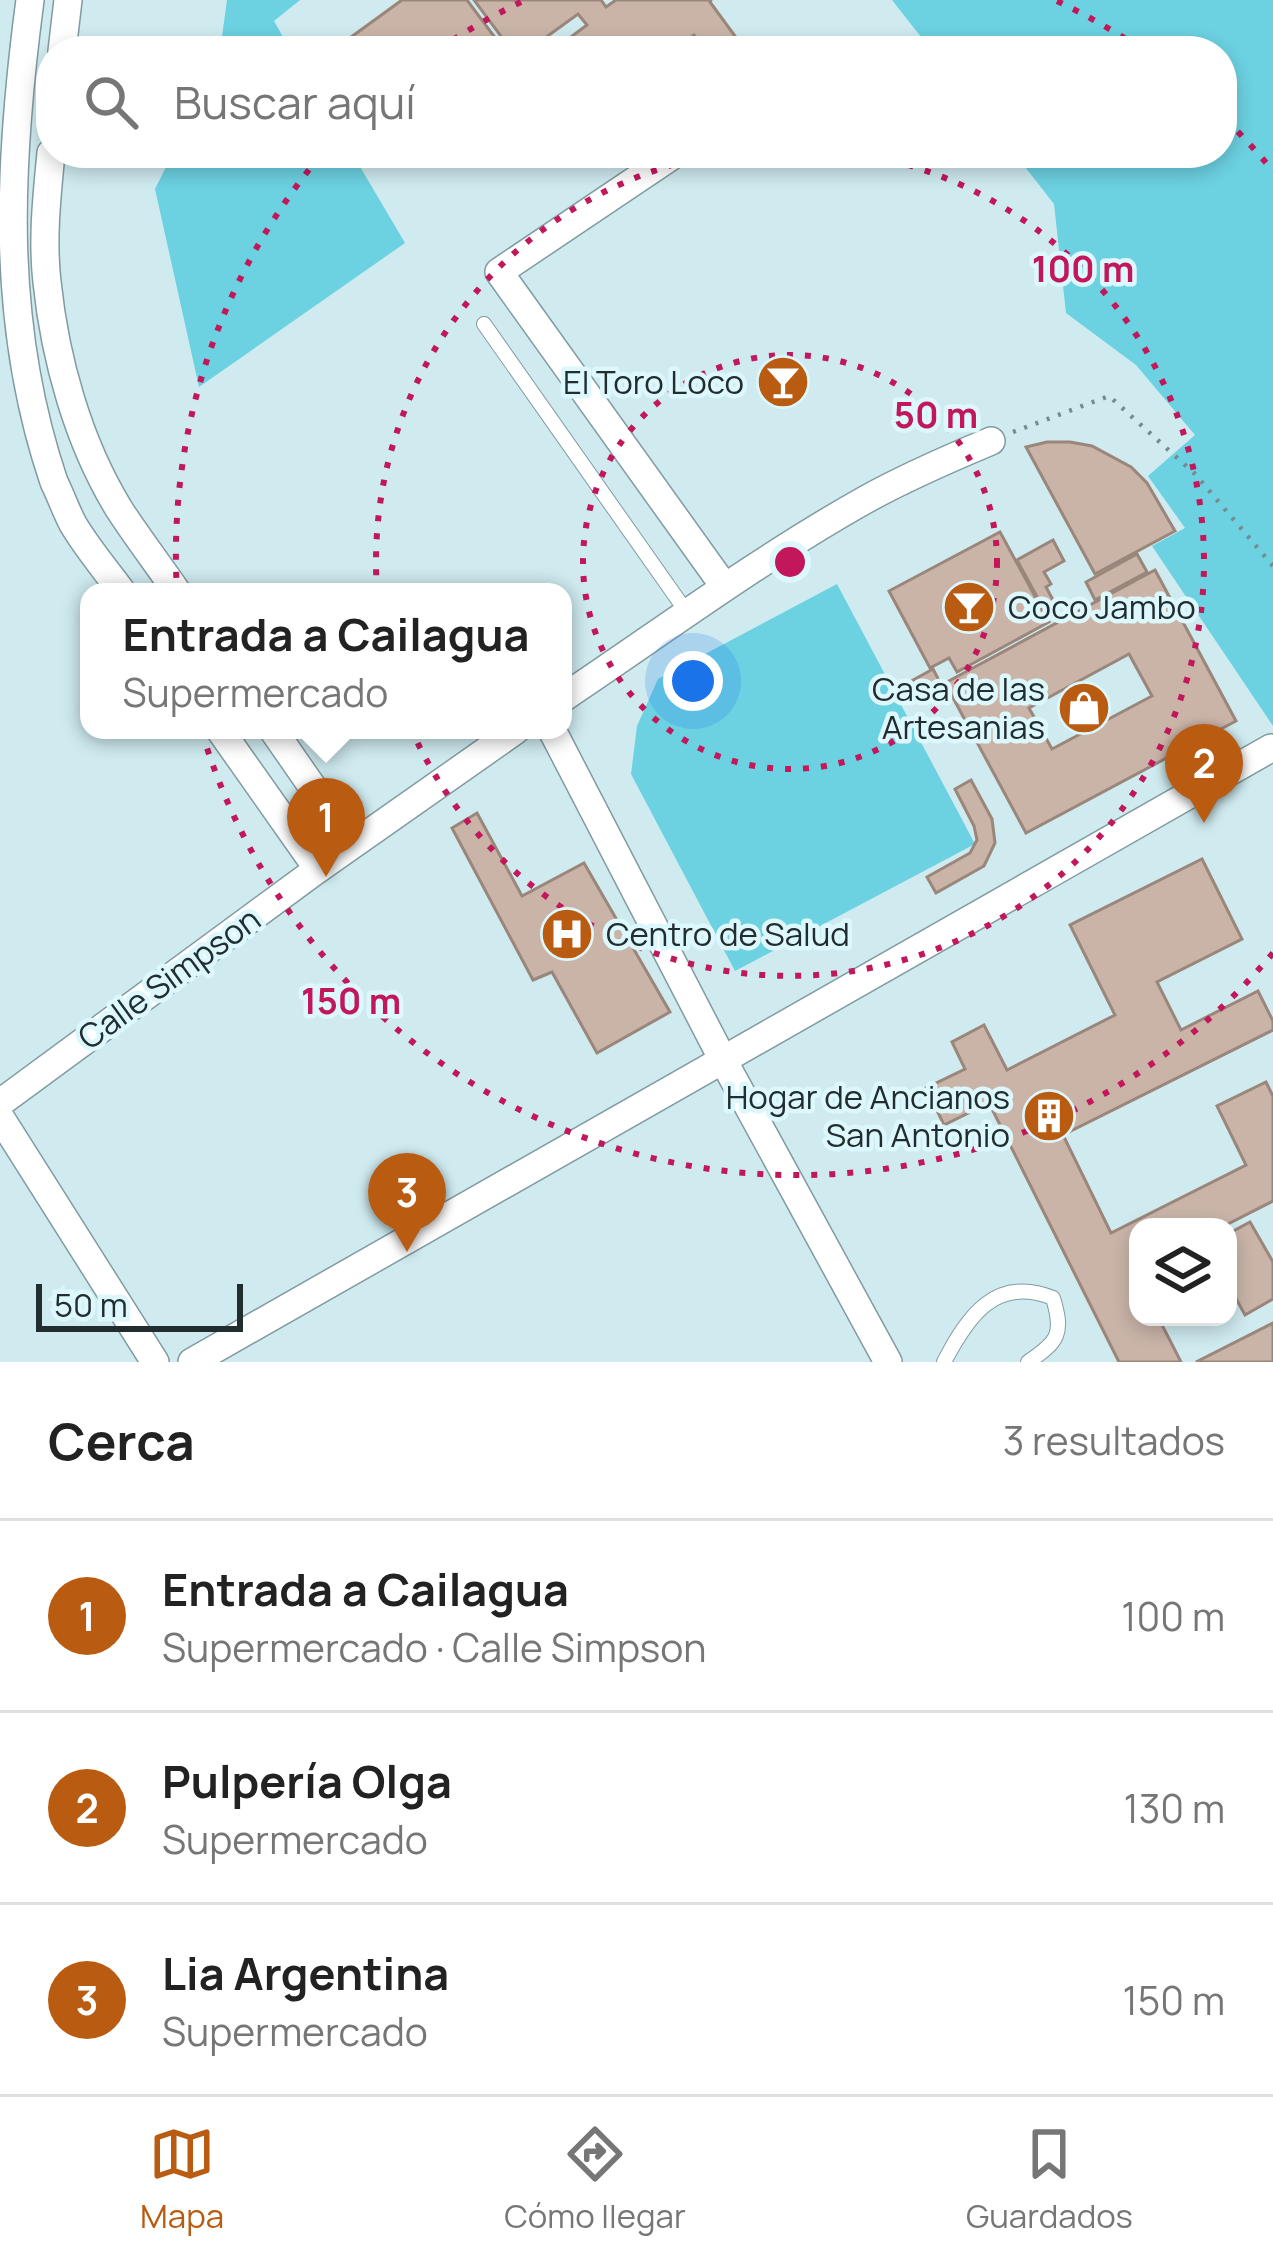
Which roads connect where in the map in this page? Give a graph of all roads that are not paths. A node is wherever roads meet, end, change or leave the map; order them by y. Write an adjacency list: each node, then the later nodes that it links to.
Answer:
1 (30, 0): 8 (street)
2 (68, 0): 3 (street)
3 (64, 36)
4 (50, 168): 9 (street)
5 (654, 168): 10 (street)
6 (484, 324): 11 (lane)
7 (991, 441): 10 (street)
8 (116, 583)
9 (171, 583)
10 (724, 586): 11 (street)
11 (688, 614): 12 (street)
12 (572, 692)
13 (226, 739): 19 (street)
14 (279, 739): 18 (street)
15 (503, 739): 18 (street, Calle Simpson)
16 (557, 739): 20 (street)
17 (1270, 748): 20 (street)
18 (352, 844): 19 (street, Calle Simpson)
19 (318, 868): 21 (street, Calle Simpson)
20 (723, 1060): 24 (street); 25 (street)
21 (0, 1103)
22 (0, 1117): 23 (street)
23 (155, 1362)
24 (192, 1362)
25 (888, 1362)
26 (944, 1362): 27 (lane)
27 (1028, 1362)

